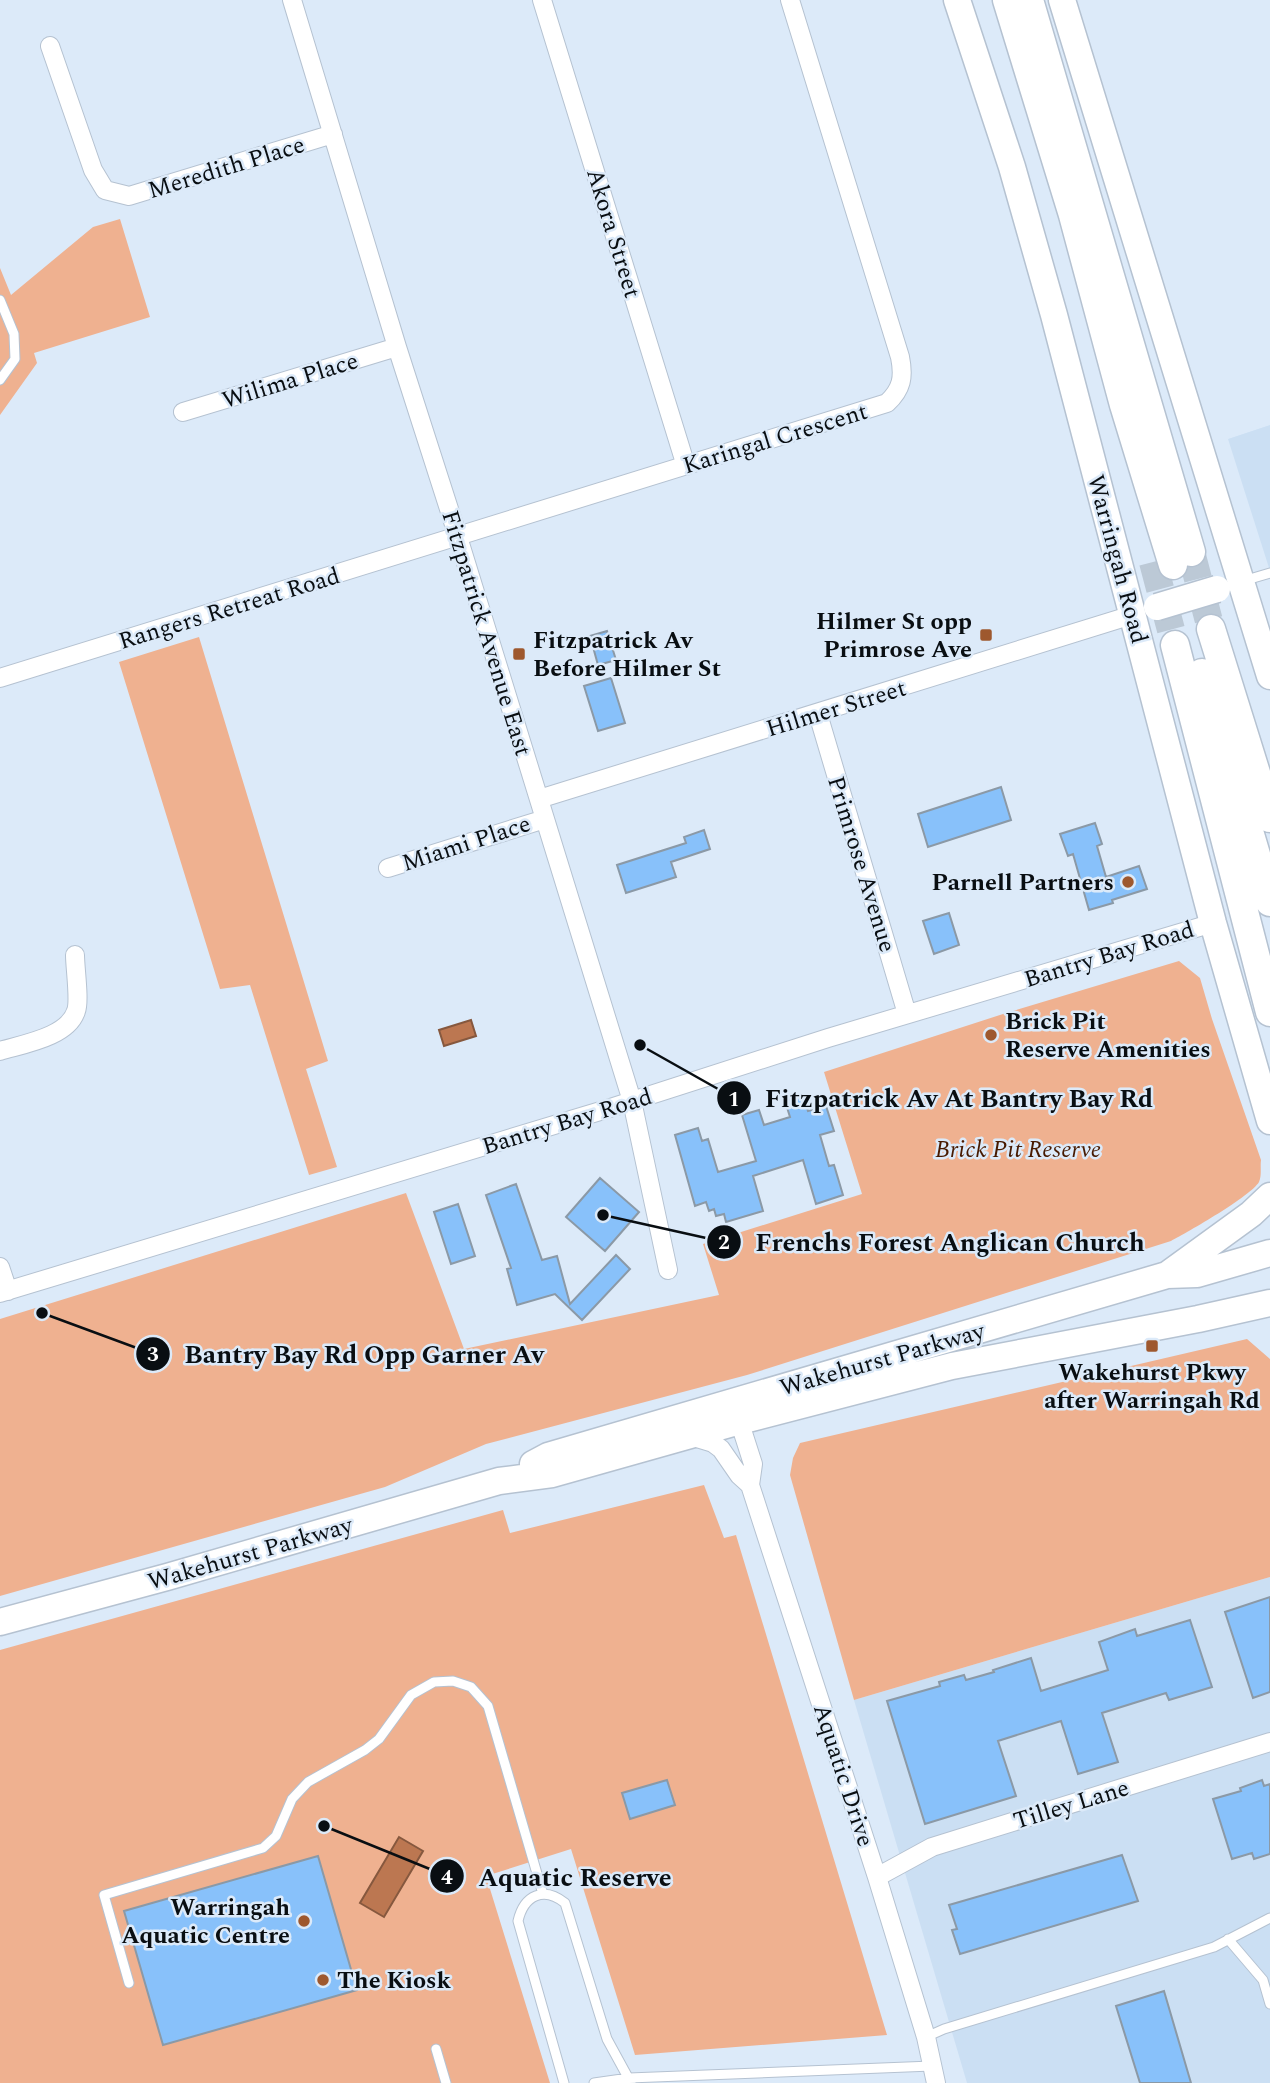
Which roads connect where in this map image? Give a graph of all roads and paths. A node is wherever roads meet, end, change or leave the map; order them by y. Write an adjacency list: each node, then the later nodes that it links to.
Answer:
1 (292, 0): 9 (street, Fitzpatrick Avenue East)
2 (542, 0): 14 (street, Akora Street)
3 (790, 0): 14 (street, Karingal Crescent)
4 (957, 0): 18 (main road, Warringah Road)
5 (1007, 0): 6 (highway, Warringah Road)
6 (1029, 0)
7 (1062, 0): 17 (main road)
8 (50, 46): 9 (street, Meredith Place)
9 (333, 134): 11 (street, Fitzpatrick Avenue East)
10 (0, 300): 12 (lane)
11 (397, 347): 13 (street, Wilima Place); 15 (street, Fitzpatrick Avenue East)
12 (0, 380)
13 (183, 412)
14 (686, 466): 15 (street, Karingal Crescent)
15 (458, 537): 21 (street, Rangers Retreat Road); 23 (street, Fitzpatrick Avenue East)
16 (1270, 573): 17 (lane)
17 (1229, 585): 18 (main road, bridge); 20 (main road)
18 (1145, 611): 22 (street, Hilmer Street); 28 (main road, Warringah Road)
19 (1192, 636): 25 (highway); 27 (highway, Warringah Road); 30 (highway)
20 (1270, 676)
21 (0, 678)
22 (818, 714): 23 (street, Hilmer Street); 31 (street, Primrose Avenue)
23 (538, 799): 24 (street, Fitzpatrick Avenue East)
24 (545, 818): 26 (street, Miami Place); 33 (street, Fitzpatrick Avenue East)
25 (1270, 818)
26 (388, 868)
27 (1270, 902)
28 (1213, 923): 31 (street, Bantry Bay Road); 34 (main road, Warringah Road)
29 (75, 955): 32 (street)
30 (1270, 1012)
31 (907, 1014): 33 (street, Bantry Bay Road)
32 (0, 1051)
33 (632, 1101): 38 (street, Fitzpatrick Avenue East); 40 (street, Bantry Bay Road)
34 (1270, 1121)
35 (1270, 1196): 39 (main road)
36 (1270, 1253): 39 (main road, Wakehurst Parkway)
37 (0, 1267): 40 (street)
38 (668, 1270)
39 (1167, 1275): 42 (main road, Wakehurst Parkway)
40 (4, 1292)
41 (1269, 1303): 42 (main road, Wakehurst Parkway)
42 (737, 1412): 43 (main road, Wakehurst Parkway); 44 (main road, Wakehurst Parkway); 45 (street, Aquatic Drive)
43 (688, 1435): 44 (main road, Wakehurst Parkway); 45 (street, Aquatic Drive)
44 (499, 1481): 46 (main road, Wakehurst Parkway)
45 (750, 1485): 48 (street, Aquatic Drive)
46 (0, 1622)
47 (1270, 1742): 48 (street, Tilley Lane)
48 (877, 1877): 55 (street, Aquatic Drive)
49 (543, 1894): 53 (lane); 58 (lane); 60 (lane)
50 (1270, 1918): 51 (lane)
51 (1228, 1940): 52 (lane); 55 (lane)
52 (1267, 1982): 54 (lane)
53 (129, 1983)
54 (1270, 2004)
55 (926, 2037): 57 (street, Aquatic Drive)
56 (436, 2049): 59 (lane)
57 (934, 2074): 58 (lane, Aquatic Drive)
58 (630, 2081): 61 (lane, Aquatic Drive)
59 (446, 2083)
60 (564, 2083)
61 (594, 2083)

